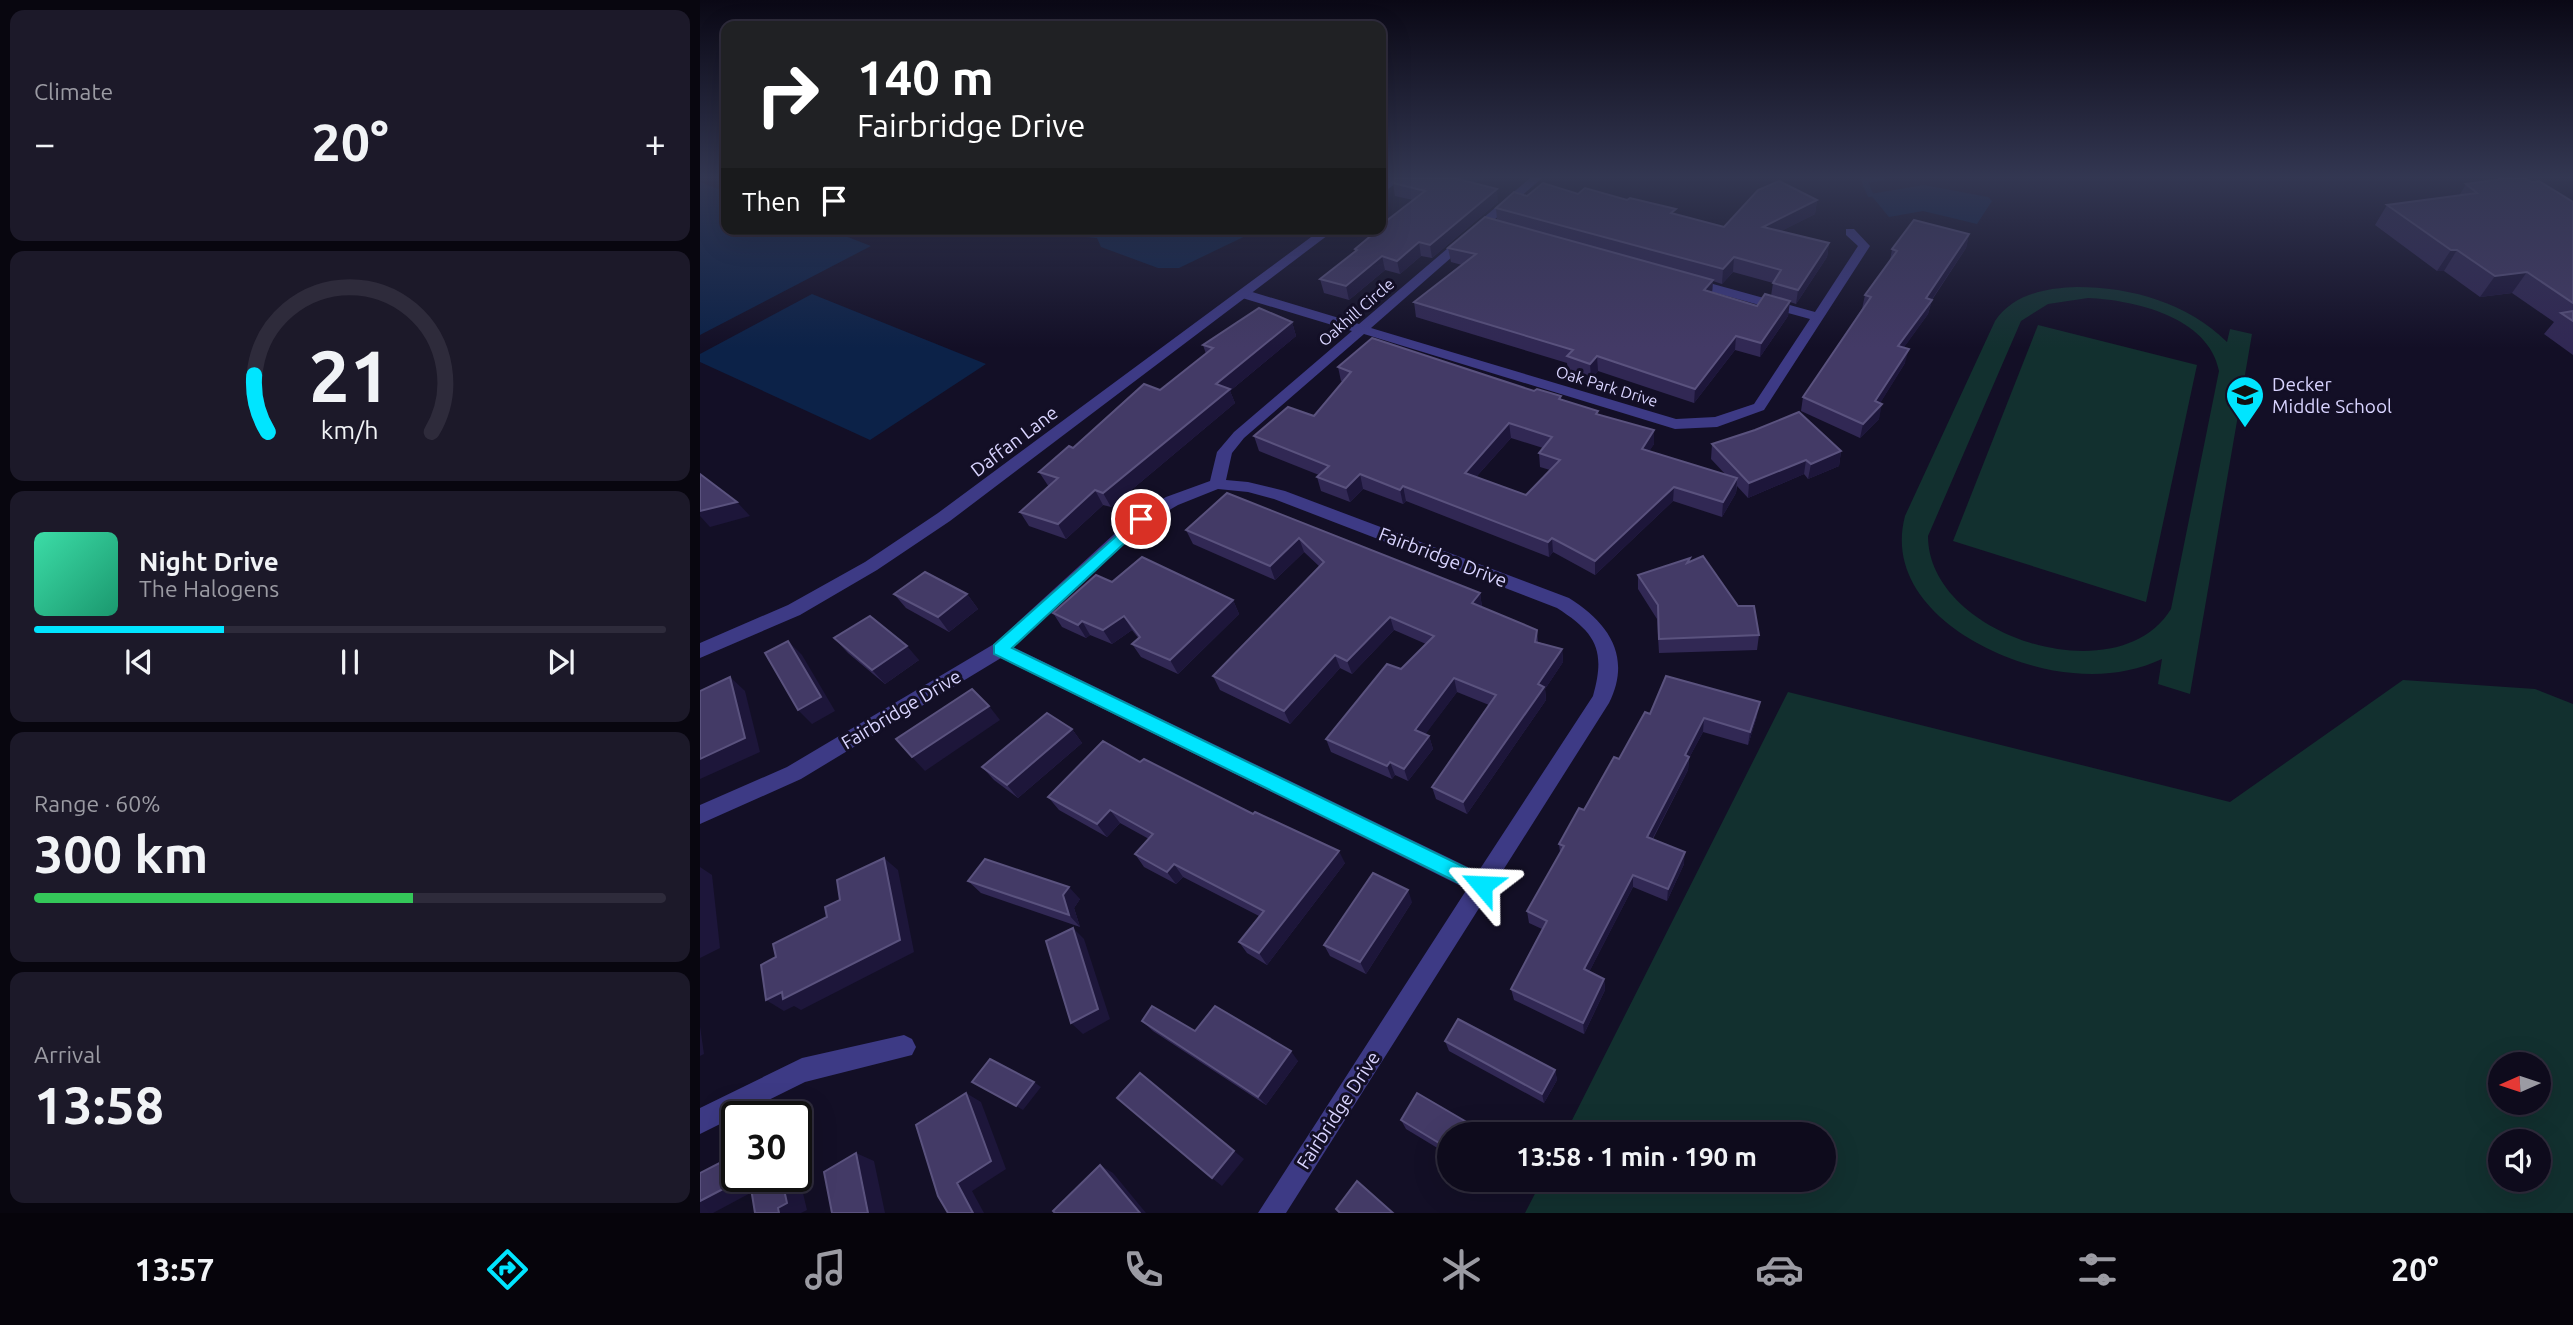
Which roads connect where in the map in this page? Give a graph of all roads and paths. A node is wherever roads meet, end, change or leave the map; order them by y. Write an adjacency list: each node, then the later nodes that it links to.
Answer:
1 (1322, 235): 5 (street, Daffan Lane)
2 (1479, 235): 7 (street, Oakhill Circle)
3 (1853, 235): 6 (street, Oak Park Drive)
4 (1671, 276): 6 (street)
5 (1244, 294): 7 (street, Oak Park Drive); 10 (street, Daffan Lane)
6 (1819, 317): 7 (street, Oak Park Drive)
7 (1362, 330): 8 (street, Oakhill Circle)
8 (1217, 484): 9 (street, Fairbridge Drive); 12 (street, Fairbridge Drive)
9 (1000, 649): 11 (street, Fairbridge Drive); 12 (street)
10 (700, 651)
11 (700, 815)
12 (1482, 885): 15 (street, Fairbridge Drive)
13 (904, 1047): 14 (street)
14 (700, 1121)
15 (1271, 1213)

